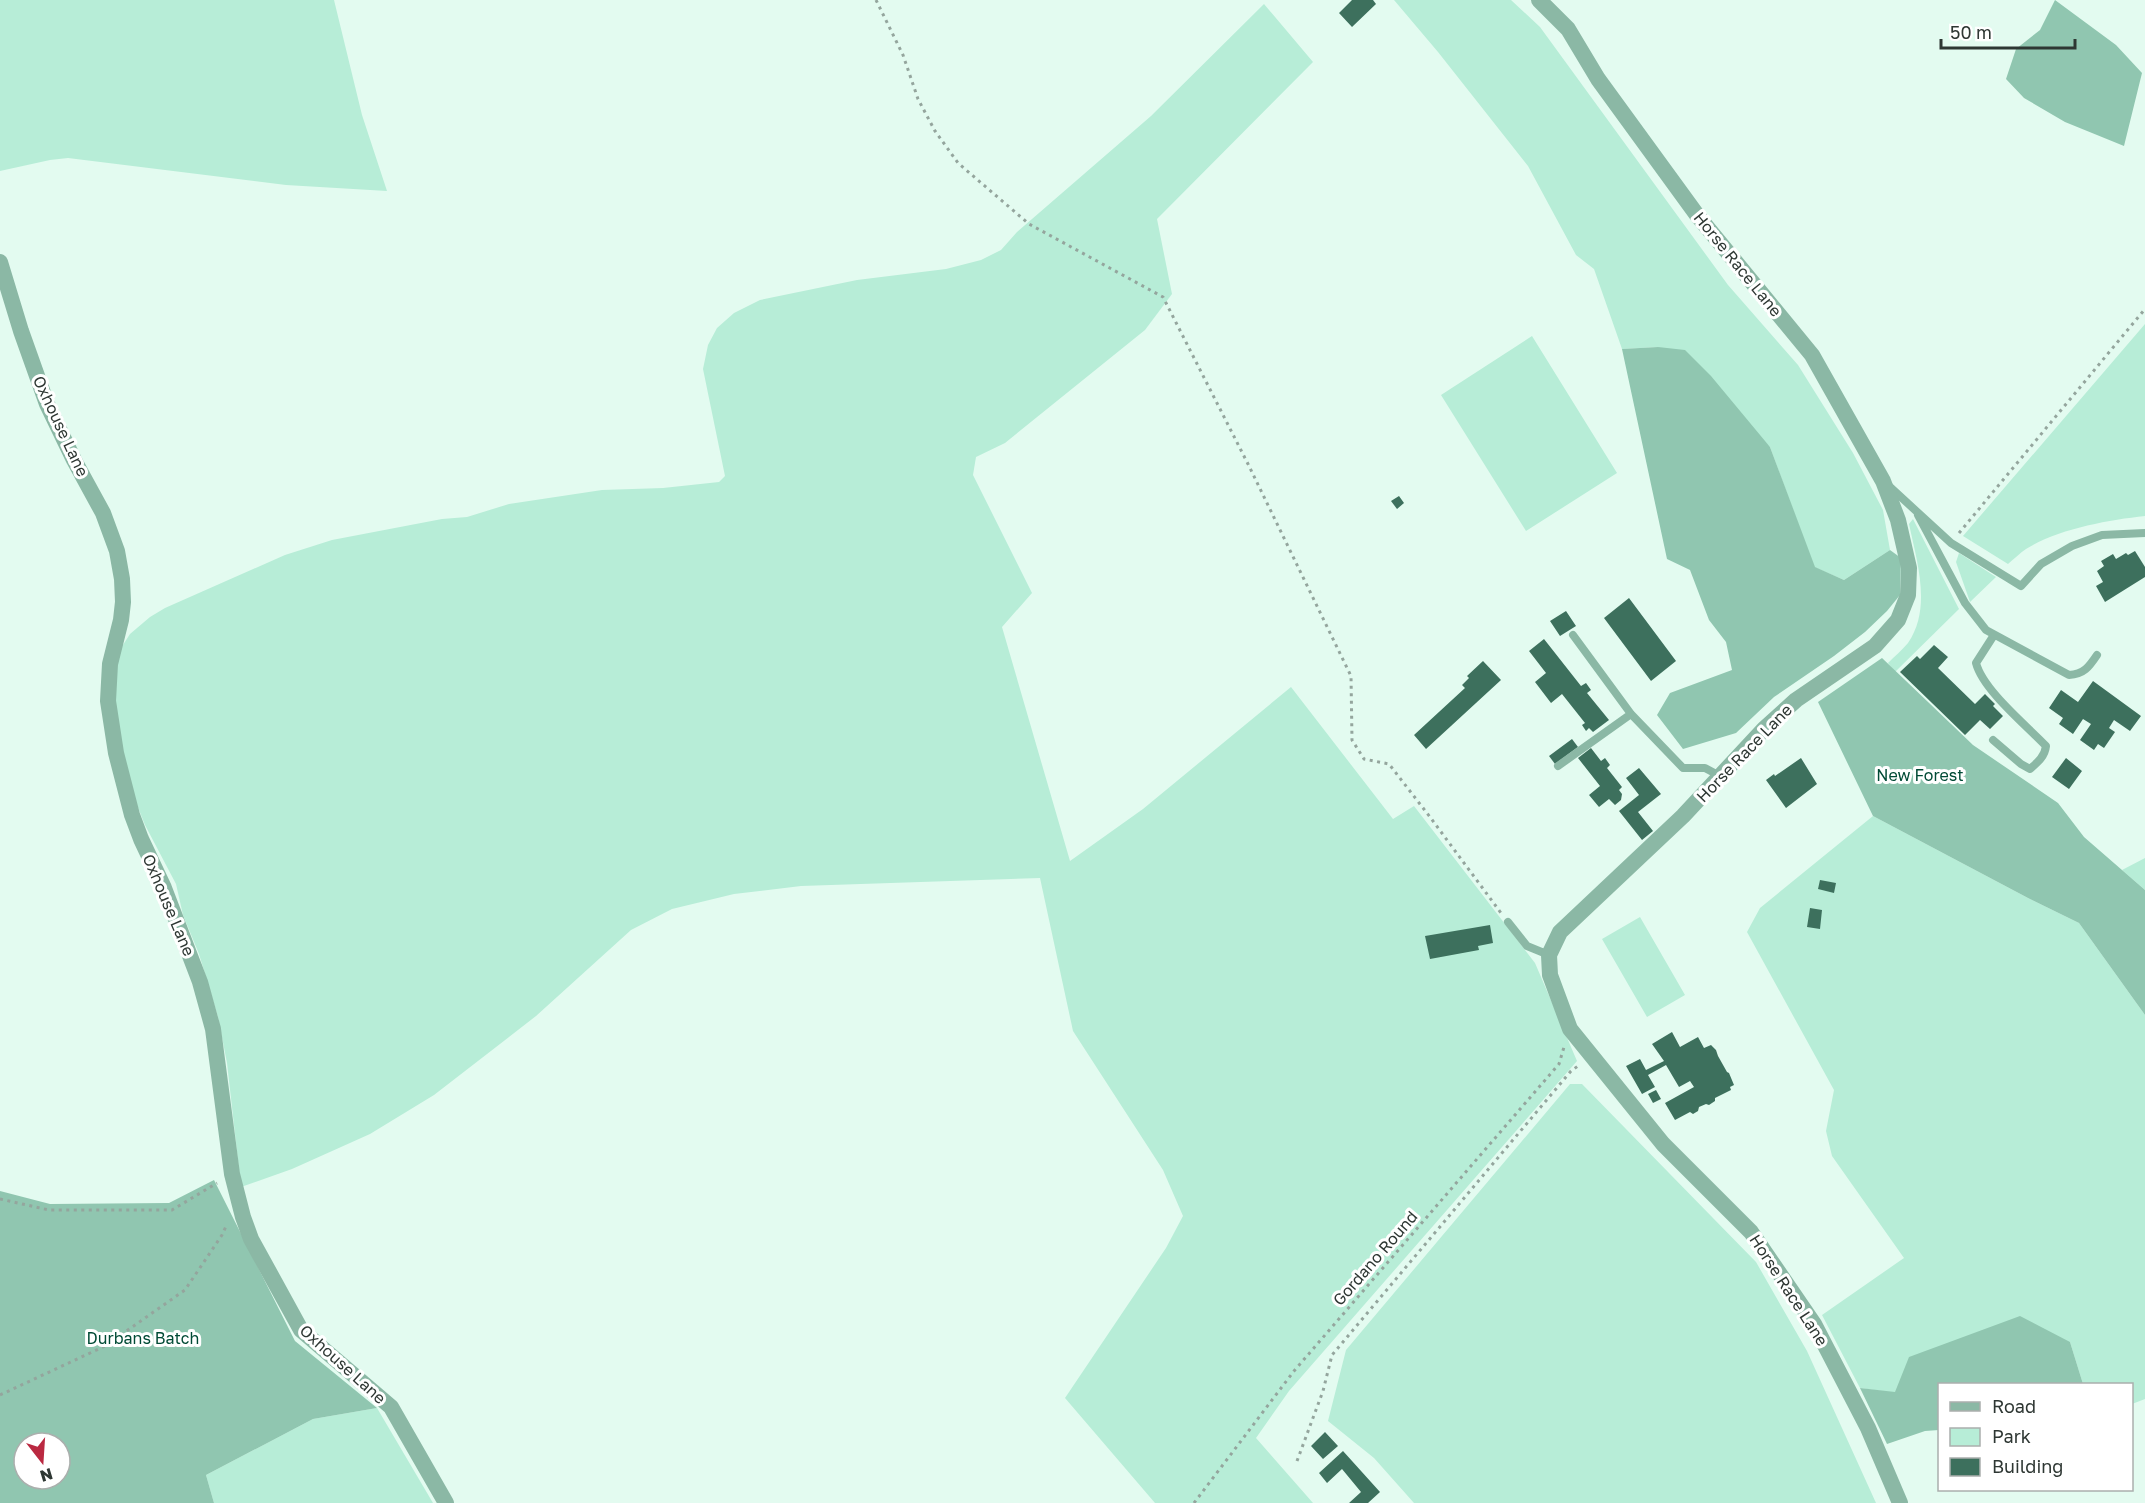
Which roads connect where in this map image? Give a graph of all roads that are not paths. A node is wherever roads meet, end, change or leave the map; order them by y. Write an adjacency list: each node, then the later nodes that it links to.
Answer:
1 (1539, 0): 3 (street, Horse Race Lane)
2 (0, 262): 15 (street, Oxhouse Lane)
3 (1883, 481): 4 (lane); 12 (street, Horse Race Lane)
4 (1915, 509): 5 (lane); 7 (lane)
5 (2145, 533)
6 (1573, 635): 9 (lane)
7 (1994, 635): 8 (lane); 10 (lane)
8 (2097, 655)
9 (1632, 714): 11 (lane); 12 (lane)
10 (1994, 740)
11 (1558, 766)
12 (1720, 776): 14 (street, Horse Race Lane)
13 (1508, 922): 14 (lane)
14 (1549, 955): 16 (street, Horse Race Lane)
15 (446, 1503)
16 (1900, 1503)

